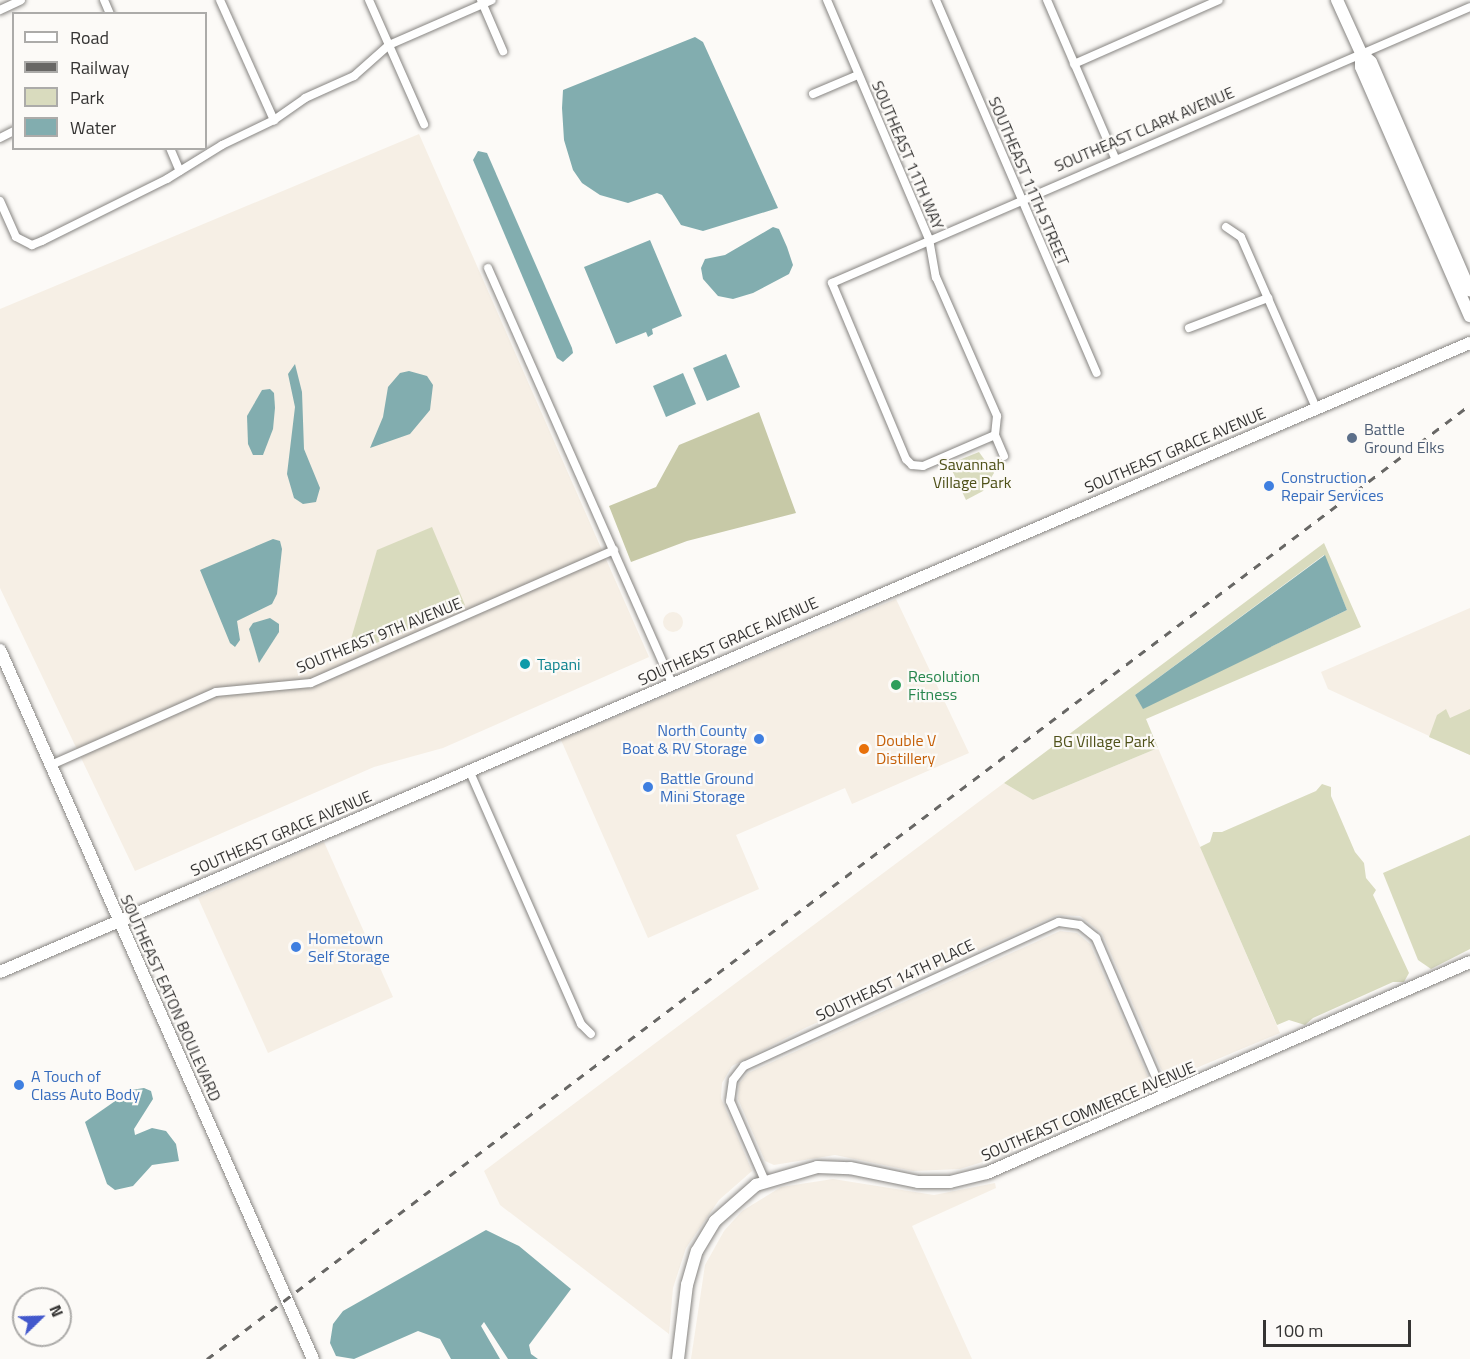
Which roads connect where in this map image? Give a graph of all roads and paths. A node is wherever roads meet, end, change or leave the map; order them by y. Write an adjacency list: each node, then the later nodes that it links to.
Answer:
1 (21, 0): 11 (street)
2 (220, 0): 18 (street)
3 (369, 0): 12 (street)
4 (827, 0): 16 (street, SOUTHEAST 11TH WAY)
5 (936, 0): 23 (street, SOUTHEAST 11TH STREET)
6 (1047, 0): 15 (street)
7 (1219, 0): 15 (street)
8 (1337, 0): 14 (street)
9 (485, 1): 12 (street); 13 (street)
10 (1470, 7): 14 (street, SOUTHEAST CLARK AVENUE)
11 (0, 10)
12 (389, 45): 18 (street); 19 (street)
13 (503, 51)
14 (1361, 53): 21 (street, SOUTHEAST CLARK AVENUE); 28 (street); 30 (street)
15 (1074, 64): 21 (street)
16 (858, 75): 17 (street); 26 (street, SOUTHEAST 11TH WAY)
17 (813, 94)
18 (274, 120): 22 (street)
19 (424, 124)
20 (171, 150): 22 (street)
21 (1115, 158): 23 (street, SOUTHEAST CLARK AVENUE)
22 (180, 171): 24 (street)
23 (1020, 198): 26 (street, SOUTHEAST CLARK AVENUE); 33 (street, SOUTHEAST 11TH STREET)
24 (0, 201)
25 (1226, 227): 29 (street)
26 (928, 239): 35 (street, SOUTHEAST 11TH WAY); 35 (street, SOUTHEAST CLARK AVENUE)
27 (488, 268): 37 (street)
28 (1470, 291)
29 (1268, 298): 31 (street); 34 (street)
30 (1470, 316)
31 (1189, 328)
32 (1470, 343): 34 (street, SOUTHEAST GRACE AVENUE)
33 (1097, 373)
34 (1316, 408): 39 (street, SOUTHEAST GRACE AVENUE)
35 (995, 435): 36 (street, SOUTHEAST 11TH WAY)
36 (1004, 456)
37 (614, 550): 39 (street); 40 (street, SOUTHEAST 9TH AVENUE)
38 (0, 650): 40 (street, SOUTHEAST EATON BOULEVARD)
39 (672, 684): 41 (street, SOUTHEAST GRACE AVENUE)
40 (51, 765): 42 (street, SOUTHEAST EATON BOULEVARD)
41 (469, 770): 42 (street, SOUTHEAST GRACE AVENUE); 45 (street)
42 (120, 922): 44 (street, SOUTHEAST GRACE AVENUE); 48 (street, SOUTHEAST EATON BOULEVARD)
43 (1470, 962): 46 (street, SOUTHEAST COMMERCE AVENUE)
44 (0, 972)
45 (591, 1034)
46 (1164, 1096): 47 (street, SOUTHEAST COMMERCE AVENUE); 47 (street, SOUTHEAST 14TH PLACE)
47 (765, 1181): 49 (street, SOUTHEAST COMMERCE AVENUE)
48 (313, 1359)
49 (678, 1359)

